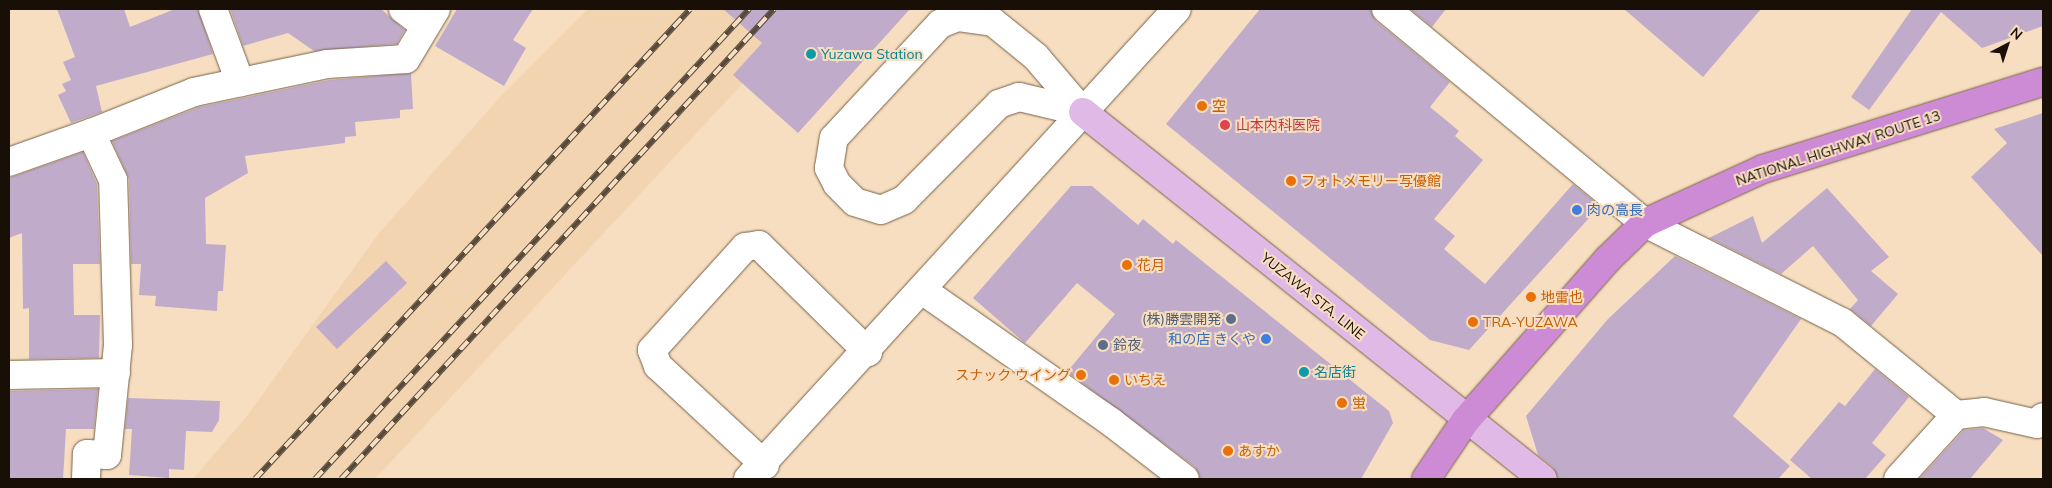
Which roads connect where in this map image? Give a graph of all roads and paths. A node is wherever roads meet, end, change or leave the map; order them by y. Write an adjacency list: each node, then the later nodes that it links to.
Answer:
1 (213, 9): 6 (street)
2 (403, 9): 5 (street)
3 (1177, 9): 8 (street)
4 (1386, 9): 11 (street)
5 (430, 17): 6 (street)
6 (240, 82): 9 (street)
7 (2043, 82): 11 (highway, NATIONAL HIGHWAY ROUTE 13)
8 (1083, 112): 8 (street); 12 (street); 18 (main road, YUZAWA STA. LINE)
9 (91, 133): 10 (street); 14 (street)
10 (9, 162)
11 (1644, 223): 16 (street); 18 (highway, NATIONAL HIGHWAY ROUTE 13)
12 (922, 290): 13 (street); 21 (street)
13 (868, 352): 19 (street); 19 (street)
14 (116, 373): 15 (street); 20 (street)
15 (9, 374)
16 (1956, 415): 17 (street); 24 (street)
17 (2043, 416)
18 (1466, 420): 22 (highway, NATIONAL HIGHWAY ROUTE 13); 23 (main road, YUZAWA STA. LINE)
19 (757, 472)
20 (86, 479)
21 (1185, 479)
22 (1426, 479)
23 (1543, 479)
24 (1898, 479)

